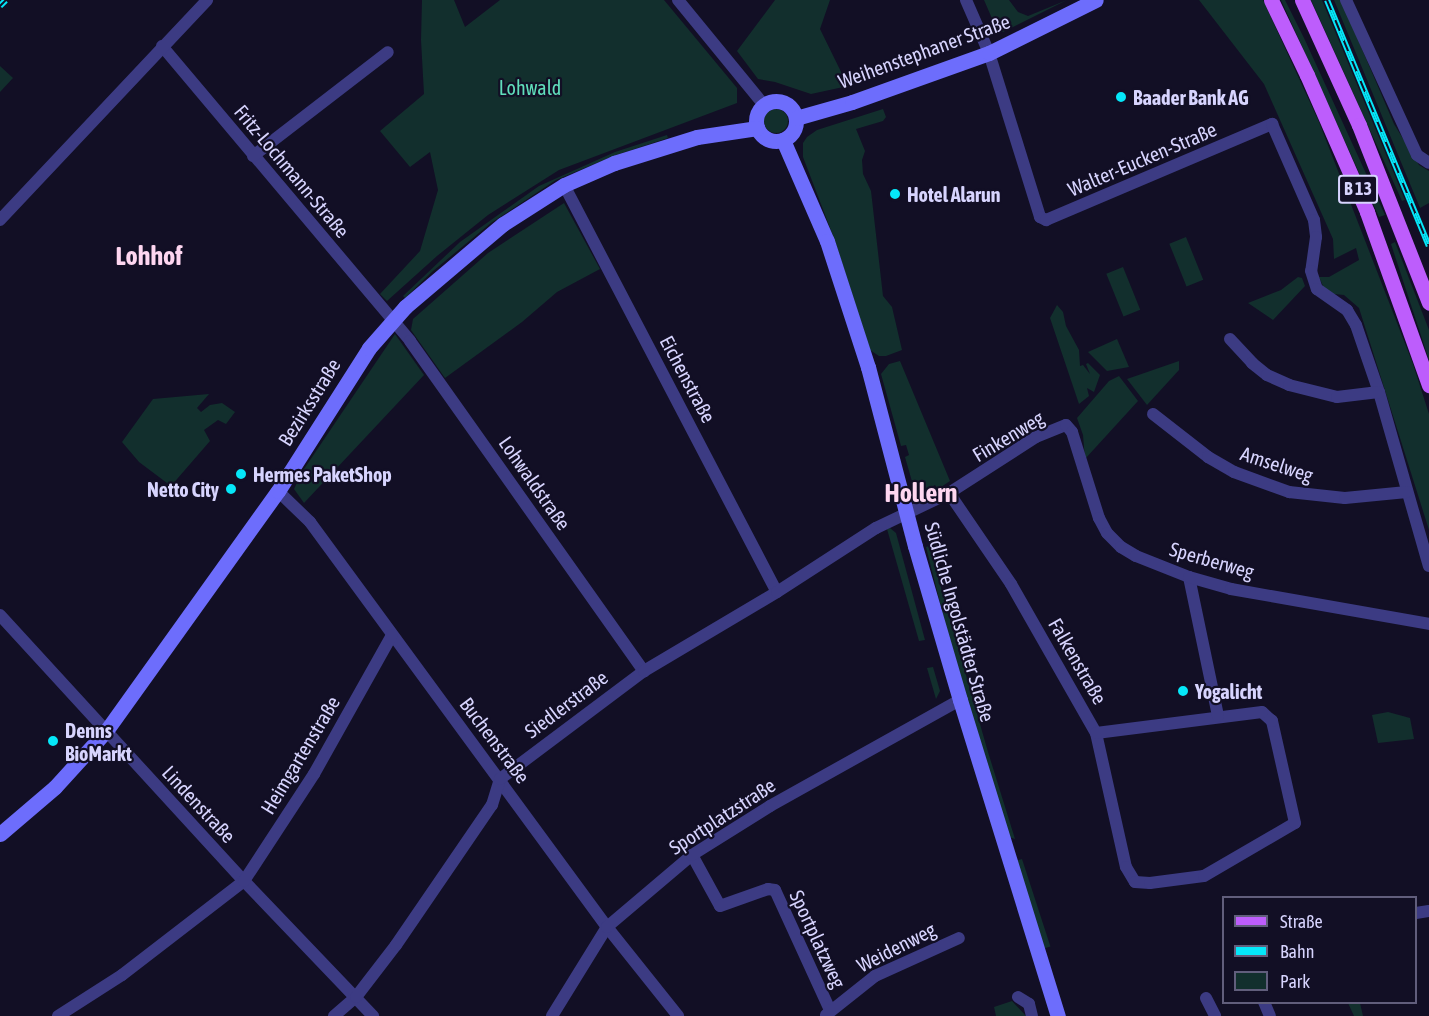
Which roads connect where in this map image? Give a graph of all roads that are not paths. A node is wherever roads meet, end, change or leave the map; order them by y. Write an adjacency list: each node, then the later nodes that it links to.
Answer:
1 (207, 0): 8 (street)
2 (678, 0): 11 (street)
3 (966, 0): 10 (street)
4 (1096, 0): 10 (street, Weihenstephaner Straße)
5 (1271, 0): 22 (main road, B 13)
6 (1302, 0): 19 (main road, B 13)
7 (1346, 0): 16 (street)
8 (162, 46): 15 (street, Fritz-Lochmann-Straße); 18 (street)
9 (388, 52): 15 (street)
10 (989, 53): 12 (street, Weihenstephaner Straße); 23 (street, Walter-Eucken-Straße)
11 (764, 105): 12 (street); 13 (street)
12 (796, 118): 14 (street)
13 (757, 128): 14 (street); 17 (street, Bezirksstraße)
14 (783, 140): 29 (street, Südliche Ingolstädter Straße)
15 (253, 156): 20 (street, Fritz-Lochmann-Straße)
16 (1429, 163)
17 (564, 185): 20 (street, Bezirksstraße); 32 (street, Eichenstraße)
18 (0, 220)
19 (1429, 303)
20 (392, 320): 26 (street, Bezirksstraße); 36 (street, Lohwaldstraße)
21 (1230, 339): 23 (street)
22 (1429, 385)
23 (1379, 392): 27 (street, Walter-Eucken-Straße)
24 (1153, 414): 27 (street, Amselweg)
25 (1066, 425): 28 (street, Finkenweg); 31 (street, Sperberweg)
26 (278, 491): 35 (street, Buchenstraße); 39 (street, Bezirksstraße)
27 (1407, 492): 30 (street, Walter-Eucken-Straße)
28 (949, 493): 29 (street, Finkenweg); 40 (street, Falkenstraße)
29 (908, 514): 32 (street, Siedlerstraße); 37 (street, Südliche Ingolstädter Straße)
30 (1429, 566)
31 (1189, 577): 34 (street, Sperberweg); 38 (street)
32 (777, 592): 36 (street, Siedlerstraße)
33 (0, 615): 39 (street, Lindenstraße)
34 (1429, 624)
35 (392, 635): 41 (street, Buchenstraße); 44 (street, Heimgartenstraße)
36 (644, 670): 41 (street, Siedlerstraße)
37 (960, 699): 43 (street, Sportplatzstraße); 57 (street, Südliche Ingolstädter Straße)
38 (1218, 716): 40 (street); 40 (street, Falkenstraße)
39 (106, 731): 42 (street, Bezirksstraße); 44 (street, Lindenstraße)
40 (1096, 732)
41 (500, 779): 45 (street, Buchenstraße); 48 (street)
42 (0, 834)
43 (692, 855): 45 (street, Sportplatzstraße); 50 (street, Sportplatzweg)
44 (244, 881): 48 (street, Lindenstraße); 51 (street, Heimgartenstraße)
45 (606, 927): 54 (street, Sportplatzstraße); 55 (street, Buchenstraße)
46 (959, 938): 50 (street, Weidenweg)
47 (1018, 997): 56 (street)
48 (356, 998): 52 (street); 53 (street, Lindenstraße)
49 (1206, 998): 58 (street)
50 (828, 1013)
51 (58, 1016)
52 (334, 1016)
53 (373, 1016)
54 (552, 1016)
55 (678, 1016)
56 (1032, 1016)
57 (1058, 1016)
58 (1215, 1016)

